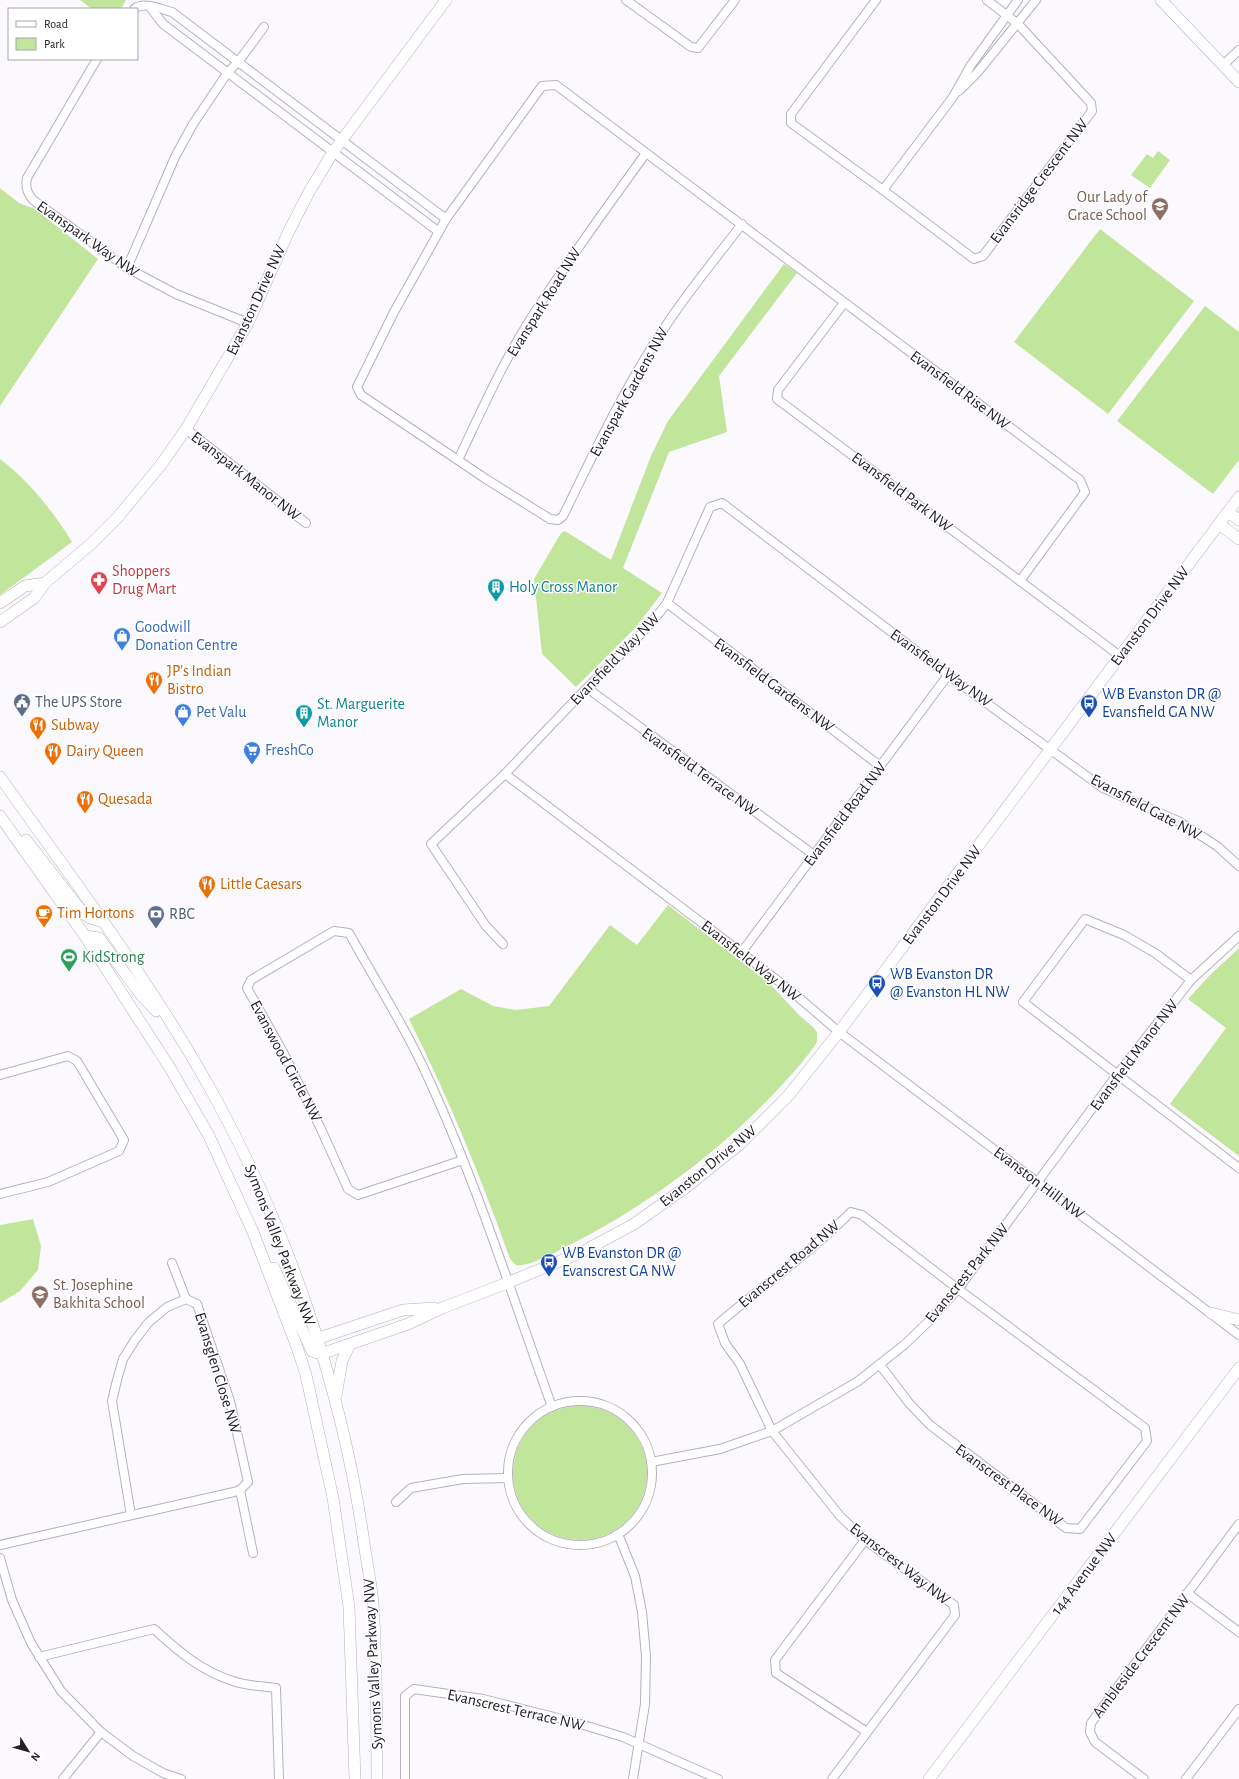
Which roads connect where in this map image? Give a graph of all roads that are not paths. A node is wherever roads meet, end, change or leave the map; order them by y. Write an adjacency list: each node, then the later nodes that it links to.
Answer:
1 (446, 0): 21 (main road, Evanston Drive NW)
2 (626, 0): 3 (street)
3 (735, 0)
4 (876, 0): 24 (street)
5 (987, 0): 11 (street, Evansridge Crescent NW)
6 (1018, 0): 11 (street)
7 (1036, 0): 12 (street)
8 (1161, 0): 17 (main road)
9 (150, 7): 10 (street); 16 (street); 18 (street)
10 (136, 8)
11 (1007, 15): 12 (street, Evansridge Crescent NW); 20 (street)
12 (1018, 24): 20 (street); 24 (street, Evansridge Crescent NW)
13 (264, 27): 16 (street)
14 (1239, 50): 17 (street)
15 (96, 60): 28 (street, Evanspark Way NW)
16 (238, 62): 18 (street); 21 (street)
17 (1223, 65): 19 (main road)
18 (228, 72): 22 (street); 28 (street)
19 (1239, 82)
20 (952, 97): 24 (street)
21 (342, 140): 22 (main road, Evanston Drive NW); 25 (street)
22 (333, 152): 27 (street); 30 (main road, Evanston Drive NW)
23 (646, 153): 25 (street, Evanspark Gardens NW); 26 (street, Evanspark Gardens NW); 32 (street, Evanspark Road NW)
24 (883, 190)
25 (446, 219): 27 (street, Evanspark Gardens NW)
26 (742, 224): 29 (street, Evansfield Rise NW); 32 (street, Evanspark Gardens NW)
27 (439, 232): 32 (street, Evanspark Gardens NW)
28 (127, 268): 30 (street, Evanspark Way NW)
29 (844, 303): 39 (street, Evansfield Rise NW); 39 (street, Evansfield Park NW)
30 (248, 323): 31 (main road, Evanston Drive NW)
31 (186, 429): 36 (street, Evanspark Manor NW); 40 (main road, Evanston Drive NW)
32 (458, 460)
33 (1239, 497): 34 (main road, Evanston Drive NW)
34 (1228, 512): 35 (main road); 37 (main road, Evanston Drive NW)
35 (1239, 520)
36 (306, 523)
37 (1219, 524): 38 (main road); 44 (main road, Evanston Drive NW)
38 (1239, 539)
39 (1020, 581): 44 (street, Evansfield Park NW)
40 (45, 583): 41 (main road); 43 (main road, Evanston Drive NW)
41 (0, 603)
42 (667, 603): 45 (street, Evansfield Way NW); 46 (street, Evansfield Way NW); 48 (street, Evansfield Gardens NW)
43 (0, 622)
44 (1120, 656): 47 (main road, Evanston Drive NW)
45 (948, 675): 47 (street, Evansfield Way NW); 48 (street, Evansfield Road NW)
46 (587, 688): 49 (street, Evansfield Way NW); 52 (street, Evansfield Terrace NW)
47 (1050, 750): 53 (street, Evansfield Gate NW); 61 (main road, Evanston Drive NW)
48 (880, 766): 52 (street, Evansfield Road NW)
49 (505, 774): 57 (street); 58 (street, Evansfield Way NW)
50 (0, 777): 54 (main road, Symons Valley Parkway NW)
51 (0, 815): 54 (main road); 55 (main road, Symons Valley Parkway NW)
52 (814, 855): 58 (street, Evansfield Road NW)
53 (1239, 866)
54 (104, 922): 60 (main road, Symons Valley Parkway NW)
55 (85, 936): 60 (main road); 67 (main road, Symons Valley Parkway NW)
56 (1239, 936): 59 (street, Evansfield Manor NW)
57 (503, 944)
58 (741, 952): 61 (street, Evansfield Way NW)
59 (1191, 980): 63 (street, Evansfield Manor NW); 63 (street)
60 (171, 1025): 77 (main road, Symons Valley Parkway NW)
61 (839, 1032): 66 (street, Evanston Hill NW); 70 (main road, Evanston Drive NW)
62 (0, 1075): 68 (street)
63 (1117, 1075): 65 (street); 66 (street, Evansfield Manor NW)
64 (463, 1160): 64 (street, Evanswood Circle NW); 70 (street, Evanswood Circle NW)
65 (1239, 1168)
66 (1038, 1182): 71 (street, Evanscrest Park NW); 74 (street, Evanston Hill NW)
67 (232, 1186): 77 (main road); 79 (main road, Symons Valley Parkway NW)
68 (0, 1194)
69 (172, 1263): 72 (street)
70 (508, 1283): 73 (main road, Evanston Drive NW); 84 (street, Evanswood Circle NW)
71 (958, 1289): 81 (street, Evanscrest Park NW); 81 (street, Evanscrest Place NW); 85 (street, Evanscrest Road NW)
72 (186, 1298): 88 (street, Evansglen Close NW); 90 (street, Evansglen Close NW)
73 (442, 1308): 77 (main road, Evanston Drive NW); 78 (main road, Evanston Drive NW)
74 (1211, 1313): 75 (main road); 76 (street, Evanston Hill NW)
75 (1239, 1320)
76 (1239, 1334)
77 (312, 1340): 79 (main road, Evanston Drive NW); 80 (main road, Symons Valley Parkway NW)
78 (350, 1344): 80 (main road, Evanston Drive NW); 83 (main road)
79 (297, 1346): 107 (main road, Symons Valley Parkway NW)
80 (322, 1354): 83 (main road, Symons Valley Parkway NW)
81 (880, 1365): 85 (street, Evanscrest Park NW)
82 (1239, 1368): 113 (main road, 144 Avenue NW)
83 (336, 1398): 108 (main road, Symons Valley Parkway NW)
84 (552, 1407): 86 (street); 87 (street)
85 (772, 1431): 86 (street, Evanscrest Park NW); 93 (street, Evanscrest Way NW)
86 (651, 1462): 92 (street)
87 (508, 1478): 89 (street); 92 (street)
88 (240, 1490): 90 (street); 95 (street)
89 (396, 1502)
90 (131, 1515): 94 (street)
91 (1239, 1524): 97 (street, Ambleside Crescent NW)
92 (618, 1534): 103 (street)
93 (865, 1540): 102 (street, Evanscrest Way NW); 102 (street)
94 (0, 1545)
95 (253, 1553)
96 (0, 1558): 99 (street)
97 (1187, 1593): 98 (street); 114 (street, Ambleside Crescent NW)
98 (1239, 1632)
99 (39, 1656): 101 (street); 106 (street)
100 (1239, 1709): 115 (street)
101 (101, 1732): 104 (street); 105 (street)
102 (867, 1732): 112 (street, Evanscrest Way NW)
103 (639, 1744): 109 (street, Evanscrest Terrace NW); 110 (street); 111 (street)
104 (63, 1779)
105 (181, 1779)
106 (279, 1779)
107 (355, 1779)
108 (377, 1779)
109 (405, 1779)
110 (633, 1779)
111 (718, 1779)
112 (832, 1779)
113 (929, 1779)
114 (1144, 1779)
115 (1186, 1779)

